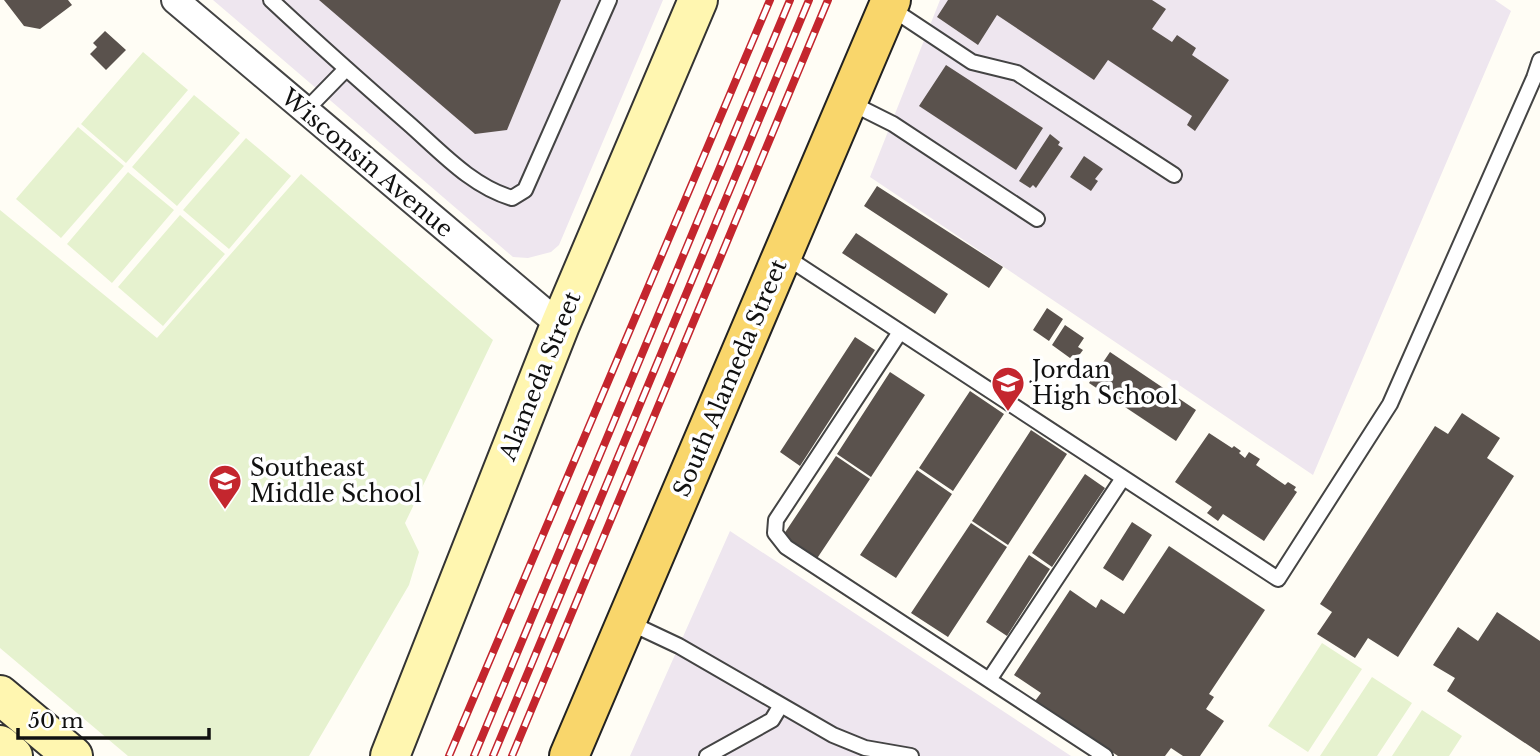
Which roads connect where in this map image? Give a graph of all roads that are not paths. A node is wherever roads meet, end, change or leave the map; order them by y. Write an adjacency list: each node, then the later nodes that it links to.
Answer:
1 (175, 0): 9 (street, Wisconsin Avenue)
2 (271, 0): 7 (lane)
3 (609, 0): 7 (lane)
4 (698, 0): 13 (street, Alameda Street)
5 (889, 3): 8 (main road, South Alameda Street); 10 (lane)
6 (1540, 60): 15 (lane)
7 (346, 69): 9 (lane)
8 (847, 101): 11 (lane); 12 (main road, South Alameda Street)
9 (306, 110): 13 (street, Wisconsin Avenue)
10 (1174, 175)
11 (1037, 219)
12 (782, 255): 14 (lane); 16 (main road, South Alameda Street)
13 (560, 325): 24 (street, Alameda Street)
14 (900, 332): 15 (lane); 17 (lane)
15 (1123, 478): 17 (lane)
16 (626, 622): 19 (lane); 25 (main road, South Alameda Street)
17 (989, 680): 28 (lane)
18 (0, 695): 23 (street)
19 (781, 705): 21 (lane); 26 (lane)
20 (0, 746): 22 (street)
21 (865, 752): 27 (lane)
22 (13, 756)
23 (73, 756)
24 (390, 756)
25 (569, 756)
26 (707, 756)
27 (911, 756)
28 (1105, 756)

